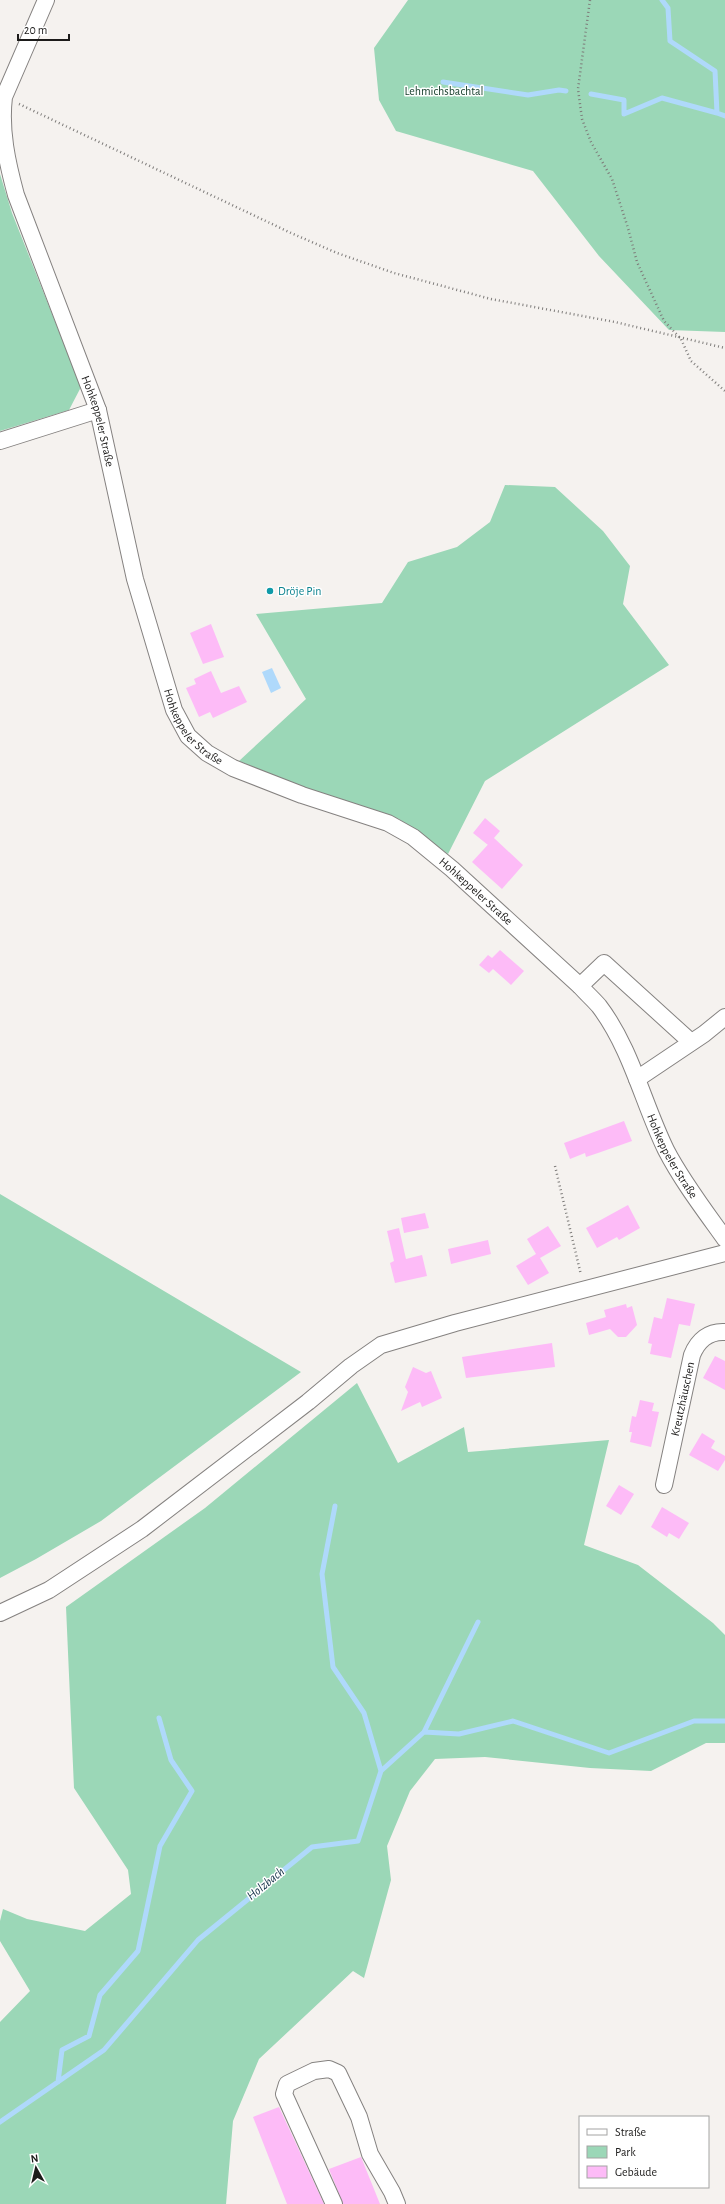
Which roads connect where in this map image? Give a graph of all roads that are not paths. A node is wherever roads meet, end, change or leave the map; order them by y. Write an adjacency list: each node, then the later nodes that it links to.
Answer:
1 (46, 0): 2 (street, Hohkeppeler Straße)
2 (1, 126): 3 (street, Hohkeppeler Straße)
3 (98, 410): 4 (street); 5 (street, Hohkeppeler Straße)
4 (0, 441)
5 (580, 986): 7 (street); 8 (street, Hohkeppeler Straße)
6 (725, 1017): 7 (street)
7 (691, 1042): 8 (street)
8 (637, 1079): 9 (street, Hohkeppeler Straße)
9 (725, 1240)
10 (725, 1253): 13 (street)
11 (725, 1332): 12 (street, Kreutzhäuschen)
12 (664, 1485)
13 (0, 1613)
14 (334, 2204): 15 (street)
15 (396, 2204)

